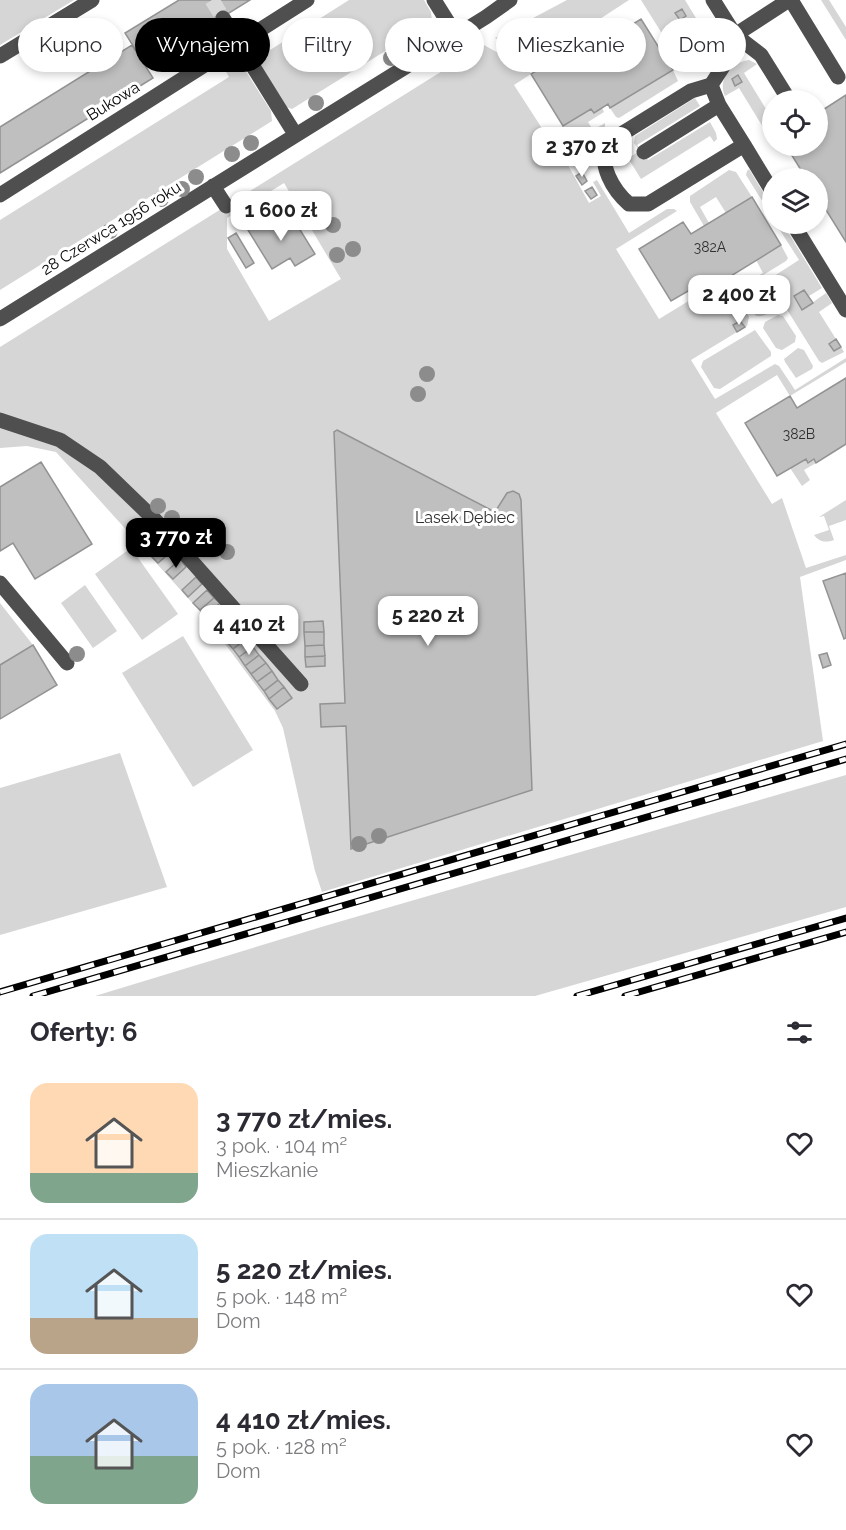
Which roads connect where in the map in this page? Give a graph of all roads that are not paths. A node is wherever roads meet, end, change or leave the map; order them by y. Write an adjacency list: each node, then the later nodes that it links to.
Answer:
1 (92, 0): 15 (street)
2 (307, 0): 12 (street, Bukowa)
3 (434, 0): 10 (street)
4 (510, 0): 9 (street, 28 Czerwca 1956 roku)
5 (524, 0): 9 (street, 28 Czerwca 1956 roku)
6 (713, 0): 11 (street)
7 (790, 0): 8 (street); 20 (street)
8 (771, 5): 13 (street)
9 (486, 17)
10 (445, 18)
11 (725, 18)
12 (270, 23)
13 (746, 25)
14 (746, 43): 22 (street)
15 (0, 56)
16 (193, 72): 29 (street, Bukowa)
17 (256, 72): 24 (street)
18 (396, 72): 24 (street, 28 Czerwca 1956 roku)
19 (720, 72): 21 (street)
20 (838, 78)
21 (711, 85): 23 (street); 25 (street)
22 (783, 90)
23 (719, 105): 25 (street); 26 (street)
24 (295, 134): 28 (street, 28 Czerwca 1956 roku)
25 (744, 145): 27 (street)
26 (644, 152)
27 (762, 175)
28 (213, 186): 30 (street); 33 (street, 28 Czerwca 1956 roku)
29 (0, 195)
30 (226, 206)
31 (799, 234): 32 (street)
32 (846, 310)
33 (0, 319)
34 (0, 420): 37 (street)
35 (0, 583): 36 (street)
36 (67, 663)
37 (301, 684)

